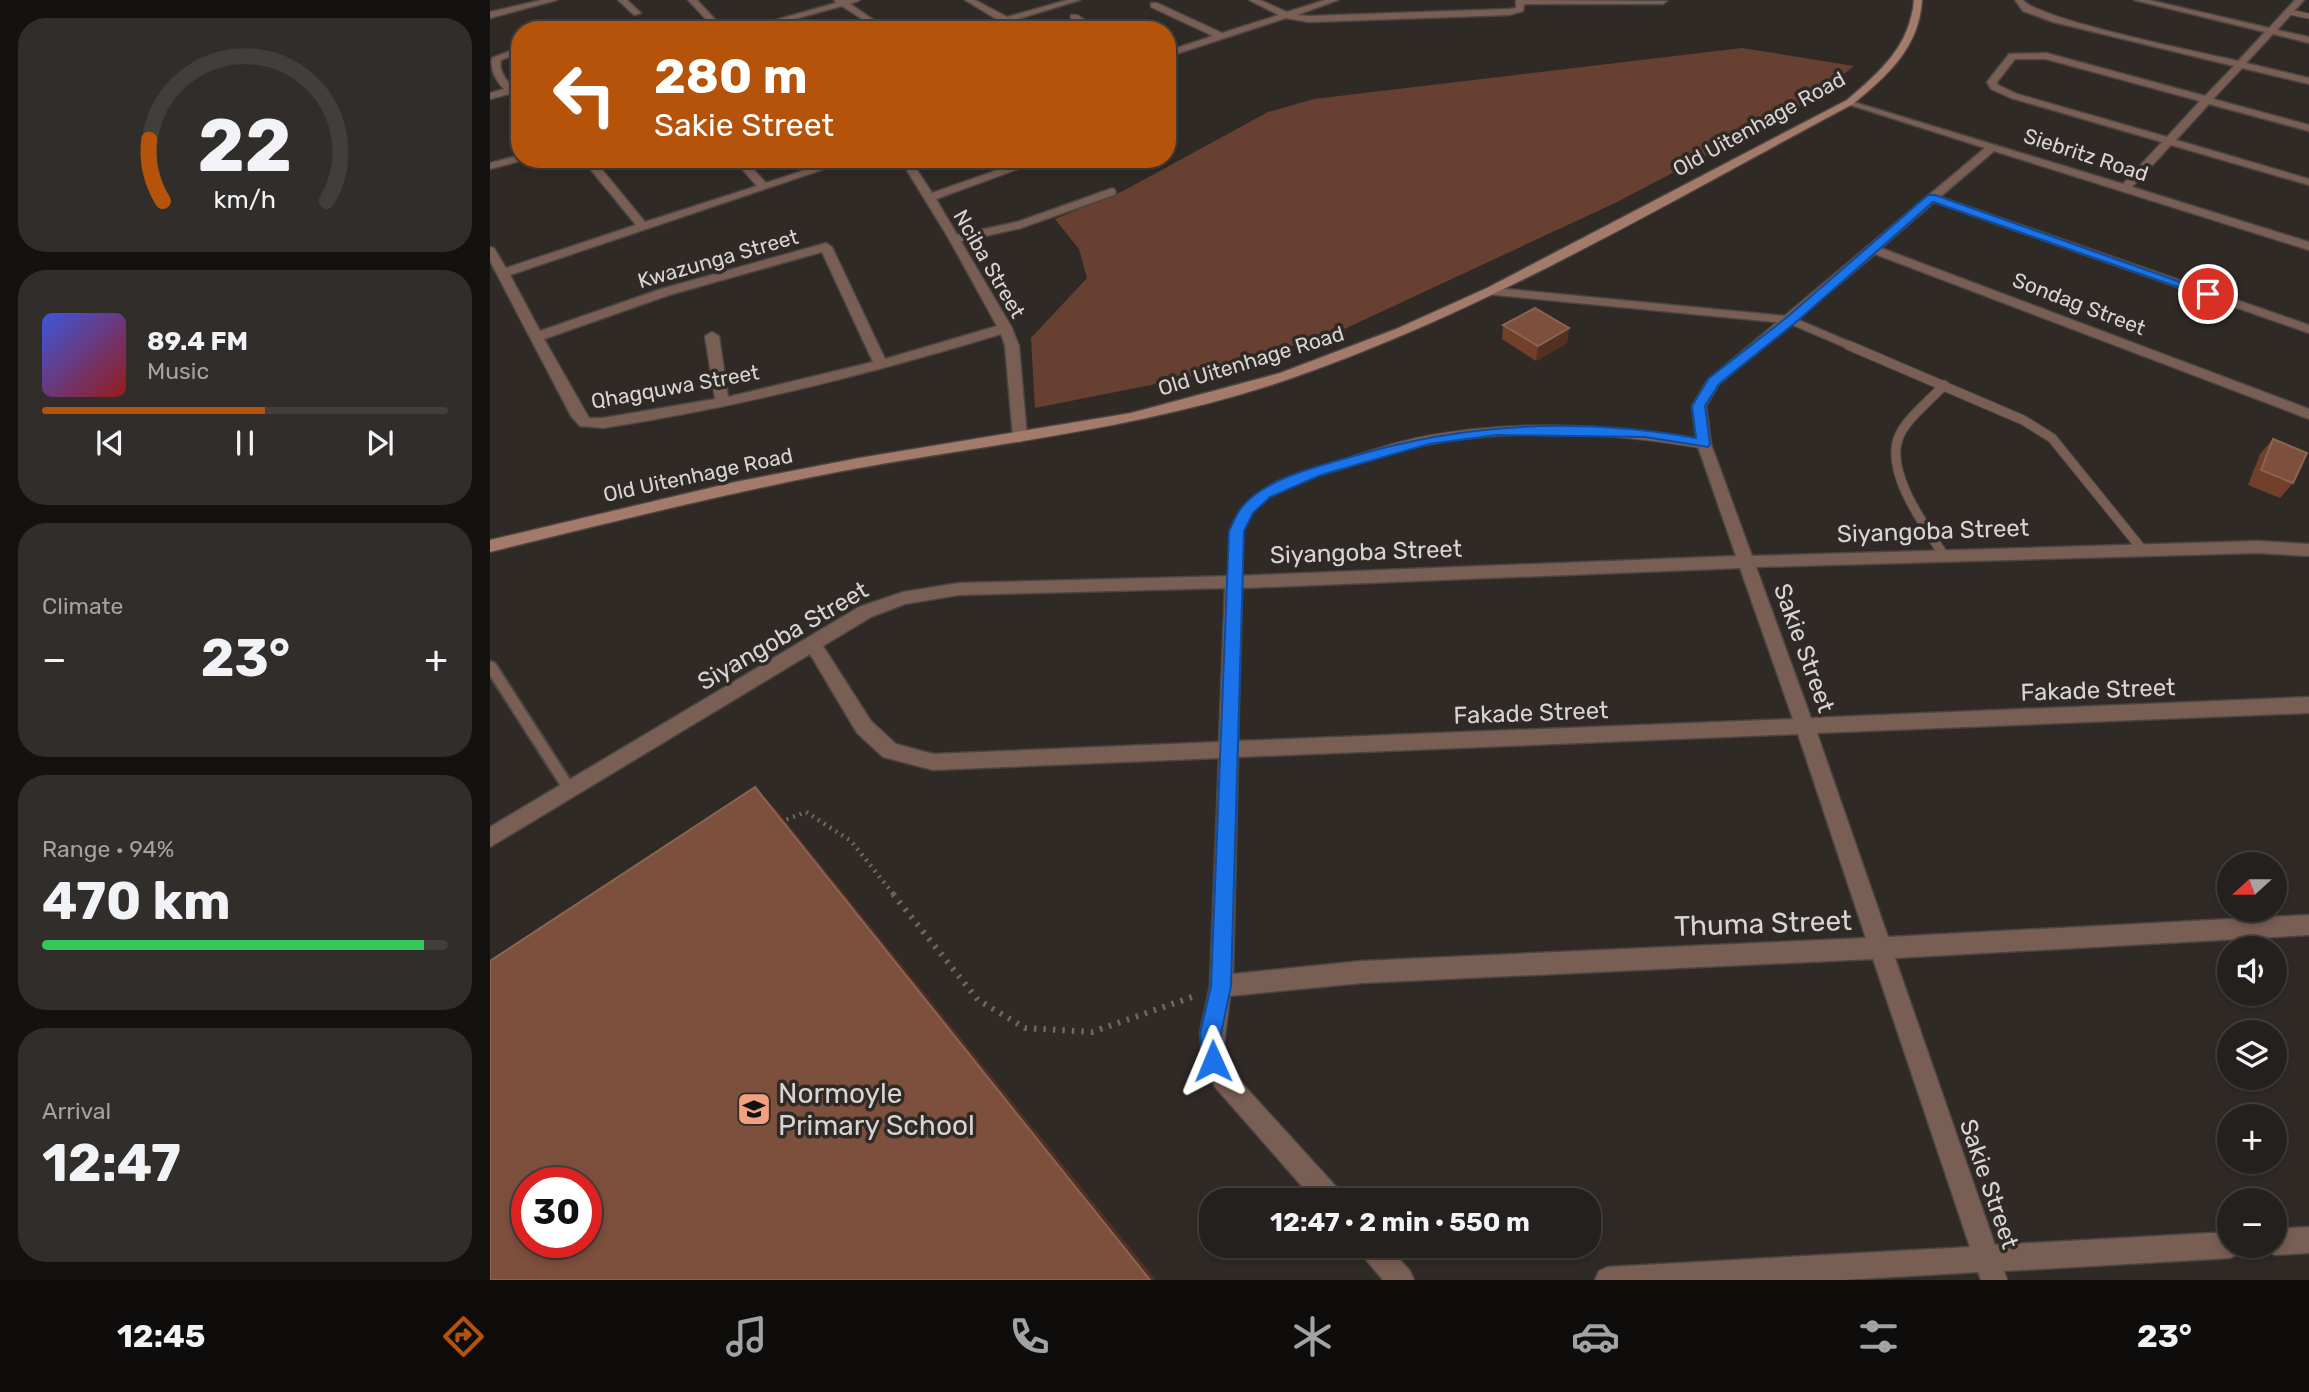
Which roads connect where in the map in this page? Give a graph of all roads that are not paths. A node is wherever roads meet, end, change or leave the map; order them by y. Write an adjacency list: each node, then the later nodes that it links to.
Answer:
1 (553, 0): 19 (street)
2 (622, 0): 18 (street)
3 (692, 0): 24 (street)
4 (856, 0): 15 (street)
5 (969, 0): 23 (street)
6 (1076, 0): 23 (street)
7 (1253, 0): 20 (street)
8 (1334, 0): 20 (street)
9 (1918, 0): 40 (street, Old Uitenhage Road)
10 (2019, 0): 34 (street)
11 (2138, 0): 29 (street)
12 (2300, 0): 17 (street)
13 (1520, 1): 14 (street); 20 (street)
14 (1663, 1)
15 (840, 2): 25 (street); 26 (street)
16 (1154, 5): 30 (street)
17 (2289, 12): 21 (lane); 29 (street)
18 (637, 13)
19 (490, 15)
20 (1288, 16): 30 (street)
21 (2309, 16)
22 (1074, 17): 28 (street)
23 (1005, 20): 27 (street)
24 (712, 21)
25 (775, 21)
26 (870, 21)
27 (1002, 21)
28 (1081, 21)
29 (2272, 31): 31 (street); 34 (street)
30 (1222, 37): 32 (street)
31 (2309, 40)
32 (1176, 51)
33 (511, 53): 36 (street)
34 (2242, 64): 35 (street); 39 (street)
35 (2309, 81)
36 (511, 86)
37 (511, 90): 38 (street)
38 (490, 96)
39 (2209, 100): 41 (street); 42 (street); 42 (street)
40 (1850, 102): 43 (street, Siebritz Road); 63 (street, Old Uitenhage Road)
41 (2309, 128)
42 (2169, 141): 51 (street); 53 (street)
43 (1993, 146): 53 (street, Siebritz Road); 56 (street, Sakie Street)
44 (511, 160): 45 (street)
45 (490, 166)
46 (595, 168): 57 (street)
47 (746, 168): 52 (street)
48 (822, 168): 52 (street)
49 (911, 168): 55 (street, Nciba Street)
50 (1014, 168): 55 (street)
51 (2309, 182)
52 (764, 187): 57 (street)
53 (2125, 188): 59 (street, Siebritz Road)
54 (1112, 192): 58 (lane)
55 (929, 198): 58 (street, Nciba Street)
56 (1932, 198): 60 (street, Sakie Street); 66 (street)
57 (643, 227): 62 (street)
58 (955, 239): 65 (street, Nciba Street)
59 (2309, 246)
60 (1873, 249): 64 (street, Sakie Street); 72 (street, Sondag Street)
61 (490, 251): 62 (street, Qhagquwa Street)
62 (503, 273): 68 (street, Qhagquwa Street)
63 (1491, 291): 64 (lane); 73 (street, Old Uitenhage Road)
64 (1790, 320): 70 (lane); 74 (street, Sakie Street)
65 (1005, 328): 69 (street, Qhagquwa Street); 73 (street, Nciba Street)
66 (2309, 329)
67 (712, 336): 71 (street)
68 (537, 337): 69 (street, Kwazunga Street); 71 (street, Qhagquwa Street)
69 (881, 365): 71 (street, Qhagquwa Street)
70 (1944, 385): 76 (lane); 78 (lane)
71 (722, 401)
72 (2309, 414)
73 (1020, 437): 75 (street, Old Uitenhage Road)
74 (1704, 444): 79 (street, Sakie Street); 80 (lane)
75 (490, 546)
76 (2141, 548): 77 (street, Siyangoba Street); 78 (street, Siyangoba Street)
77 (2309, 550)
78 (1943, 554): 79 (street, Siyangoba Street)
79 (1744, 562): 80 (street, Siyangoba Street); 84 (street, Sakie Street)
80 (1234, 582): 81 (street, Siyangoba Street); 85 (street)
81 (813, 644): 85 (street, Fakade Street); 86 (street, Siyangoba Street)
82 (491, 667): 86 (lane)
83 (2309, 705): 84 (street, Fakade Street)
84 (1804, 726): 85 (street, Fakade Street); 89 (street, Sakie Street)
85 (1228, 751): 90 (street)
86 (570, 790): 87 (street, Siyangoba Street)
87 (490, 838)
88 (2309, 925): 89 (street, Thuma Street)
89 (1879, 948): 90 (street, Thuma Street); 96 (street, Sakie Street)
90 (1221, 986): 91 (street)
91 (1320, 1188)
92 (2309, 1240): 93 (street)
93 (2287, 1241)
94 (2217, 1246): 96 (street)
95 (1382, 1258): 97 (street)
96 (1991, 1270): 98 (street)
97 (1401, 1280)
98 (1608, 1280)

